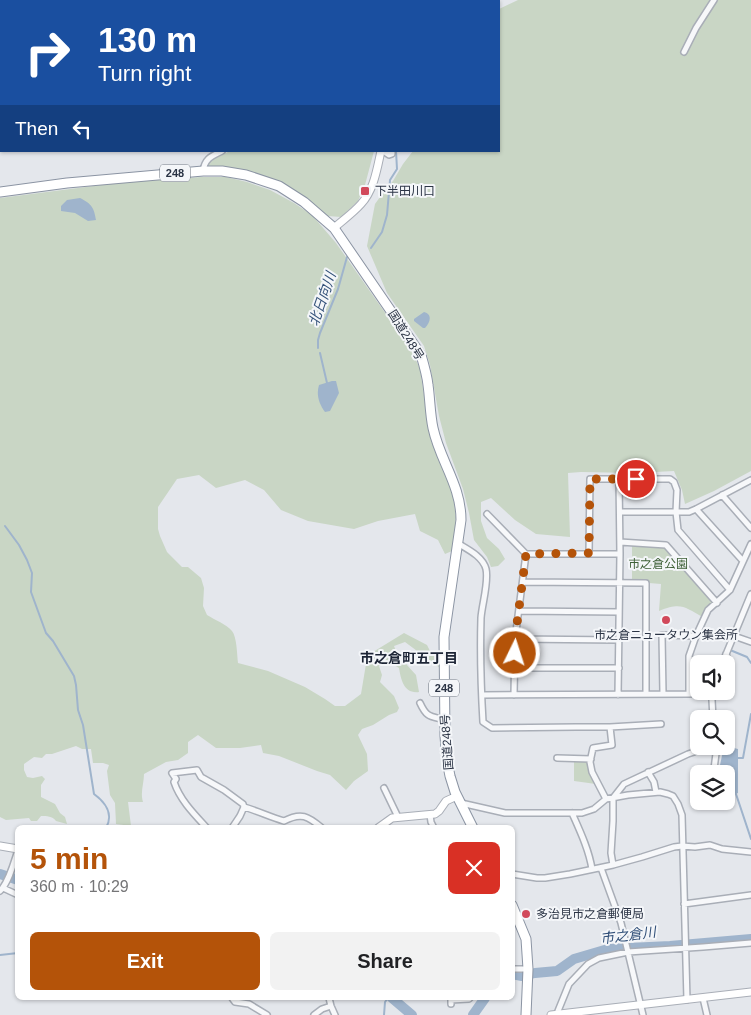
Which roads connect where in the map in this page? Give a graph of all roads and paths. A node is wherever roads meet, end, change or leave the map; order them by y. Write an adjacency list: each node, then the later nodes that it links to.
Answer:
1 (714, 0): 2 (street)
2 (684, 52)
3 (220, 152): 5 (street)
4 (381, 152): 7 (main road)
5 (203, 171): 6 (highway, 国道248号 / 248); 7 (highway, 国道248号 / 248)
6 (0, 192)
7 (334, 228): 17 (highway, 国道248号 / 248)
8 (619, 479): 12 (street); 13 (street); 19 (street)
9 (750, 483): 10 (street)
10 (722, 495): 11 (street); 15 (street)
11 (696, 509): 13 (street); 22 (street)
12 (620, 512): 13 (street); 16 (street)
13 (676, 512): 25 (street)
14 (487, 514): 20 (street)
15 (751, 528)
16 (620, 542): 21 (street); 27 (street)
17 (459, 544): 41 (street); 45 (highway, 国道248号 / 248)
18 (751, 544): 22 (street)
19 (589, 553): 20 (street); 21 (street)
20 (526, 554): 23 (street)
21 (620, 554): 24 (street)
22 (743, 561): 25 (street)
23 (523, 582): 24 (street); 28 (street)
24 (620, 582): 29 (street); 38 (street)
25 (730, 590): 27 (street)
26 (751, 594): 31 (street)
27 (717, 603): 30 (street)
28 (519, 611): 29 (street); 32 (street)
29 (619, 612): 33 (street)
30 (696, 636): 39 (street); 40 (street)
31 (734, 636): 34 (street); 35 (street)
32 (515, 639): 33 (street); 36 (street)
33 (619, 640): 37 (street)
34 (751, 642)
35 (726, 654)
36 (515, 668): 37 (street); 42 (street)
37 (619, 668): 43 (street)
38 (646, 694): 39 (street); 43 (street)
39 (662, 694): 40 (street)
40 (689, 694)
41 (482, 695): 42 (street); 47 (street)
42 (514, 695): 43 (street)
43 (618, 695)
44 (420, 703): 45 (street)
45 (445, 720): 56 (highway, 国道248号 / 248)
46 (661, 724): 47 (street)
47 (610, 727): 50 (street)
48 (690, 753): 51 (street)
49 (557, 758): 50 (street)
50 (591, 759): 55 (street)
51 (648, 772): 53 (street); 54 (street)
52 (384, 788): 60 (street)
53 (656, 792): 54 (street); 68 (street)
54 (613, 798): 55 (street); 72 (street)
55 (606, 799): 58 (street)
56 (459, 800): 58 (street); 59 (main road); 66 (highway, 国道248号 / 248)
57 (244, 807): 61 (street); 62 (street); 63 (street)
58 (572, 813): 74 (street)
59 (430, 815): 60 (main road); 65 (street)
60 (398, 817): 64 (main road)
61 (204, 825)
62 (234, 825)
63 (319, 825)
64 (382, 825)
65 (432, 825)
66 (472, 825)
67 (0, 846): 69 (main road)
68 (682, 846): 70 (street); 72 (street); 79 (street)
69 (15, 848)
70 (751, 852)
71 (15, 860): 76 (street)
72 (613, 865): 73 (street)
73 (601, 868): 74 (street); 83 (street)
74 (592, 869): 75 (street)
75 (515, 874)
76 (2, 890): 77 (street)
77 (15, 894)
78 (751, 895): 79 (street)
79 (684, 904): 82 (street)
80 (515, 910): 85 (highway)
81 (751, 943): 82 (street)
82 (686, 948): 83 (street); 91 (street)
83 (628, 952): 93 (street); 99 (street)
84 (515, 969): 85 (street)
85 (528, 969): 98 (highway)
86 (751, 992): 87 (main road)
87 (703, 998): 91 (main road); 101 (street)
88 (234, 1000): 95 (street)
89 (329, 1000): 94 (street)
90 (451, 1000): 92 (street)
91 (687, 1000): 93 (main road)
92 (451, 1004)
93 (640, 1005): 99 (main road); 100 (street)
94 (330, 1006): 96 (street); 97 (street)
95 (268, 1015)
96 (314, 1015)
97 (336, 1015)
98 (526, 1015)
99 (556, 1015)
100 (643, 1015)
101 (707, 1015)

